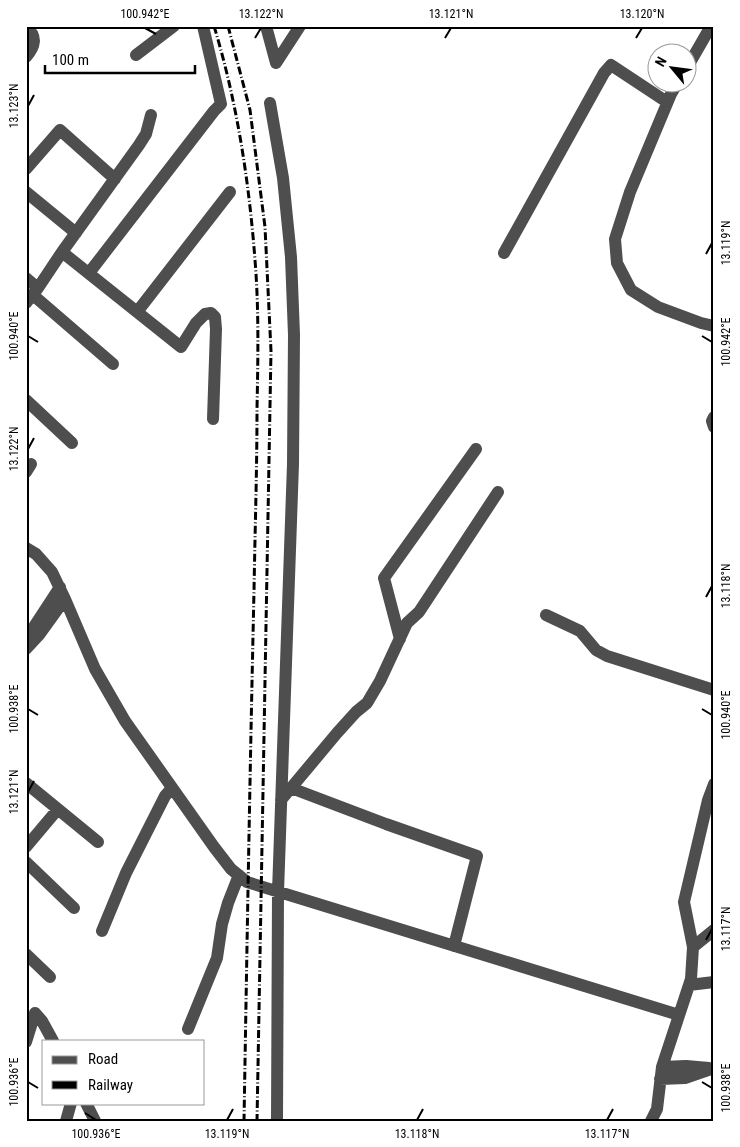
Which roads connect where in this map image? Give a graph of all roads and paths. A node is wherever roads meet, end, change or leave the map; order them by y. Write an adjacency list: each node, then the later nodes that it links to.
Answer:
1 (174, 26): 8 (street)
2 (203, 26): 21 (street)
3 (266, 26): 4 (street)
4 (300, 26)
5 (711, 26): 7 (street)
6 (26, 27): 9 (street)
7 (698, 49)
8 (136, 55)
9 (26, 57)
10 (672, 92): 11 (street)
11 (667, 102): 20 (street); 25 (street)
12 (270, 103): 45 (street)
13 (151, 115): 15 (street)
14 (26, 169): 15 (street)
15 (116, 179): 18 (street)
16 (26, 192): 18 (street)
17 (230, 192): 24 (street)
18 (76, 233): 19 (street)
19 (62, 252): 21 (street); 23 (street)
20 (504, 253)
21 (89, 274): 24 (street)
22 (26, 278): 23 (street)
23 (32, 295): 26 (street)
24 (137, 312): 29 (street)
25 (714, 326)
26 (113, 364)
27 (26, 400): 31 (street)
28 (714, 416): 30 (street)
29 (213, 419)
30 (714, 427)
31 (72, 443)
32 (476, 450): 38 (street)
33 (498, 492): 38 (street)
34 (26, 548): 35 (street)
35 (62, 593): 37 (street); 39 (street); 42 (street)
36 (546, 615): 40 (street)
37 (26, 639)
38 (400, 639): 43 (street)
39 (26, 649)
40 (714, 690)
41 (26, 782): 46 (street)
42 (172, 788): 50 (street); 54 (street)
43 (291, 788): 45 (street); 55 (street)
44 (712, 794): 56 (street)
45 (282, 800): 51 (street)
46 (58, 809): 47 (street); 48 (street)
47 (98, 842)
48 (26, 847)
49 (26, 862): 52 (street)
50 (238, 874): 51 (street); 62 (street)
51 (278, 892): 55 (street); 69 (street)
52 (74, 908)
53 (714, 930): 56 (street)
54 (102, 931)
55 (454, 946): 61 (street)
56 (693, 947): 60 (street)
57 (26, 954): 58 (street)
58 (50, 977)
59 (714, 982): 60 (street)
60 (689, 985): 61 (street)
61 (679, 1015): 66 (street)
62 (188, 1029)
63 (53, 1040): 64 (street)
64 (26, 1042)
65 (714, 1068): 66 (street)
66 (661, 1073): 72 (street)
67 (71, 1104): 70 (street)
68 (86, 1104): 71 (street)
69 (280, 1119)
70 (66, 1121)
71 (95, 1121)
72 (651, 1121)

